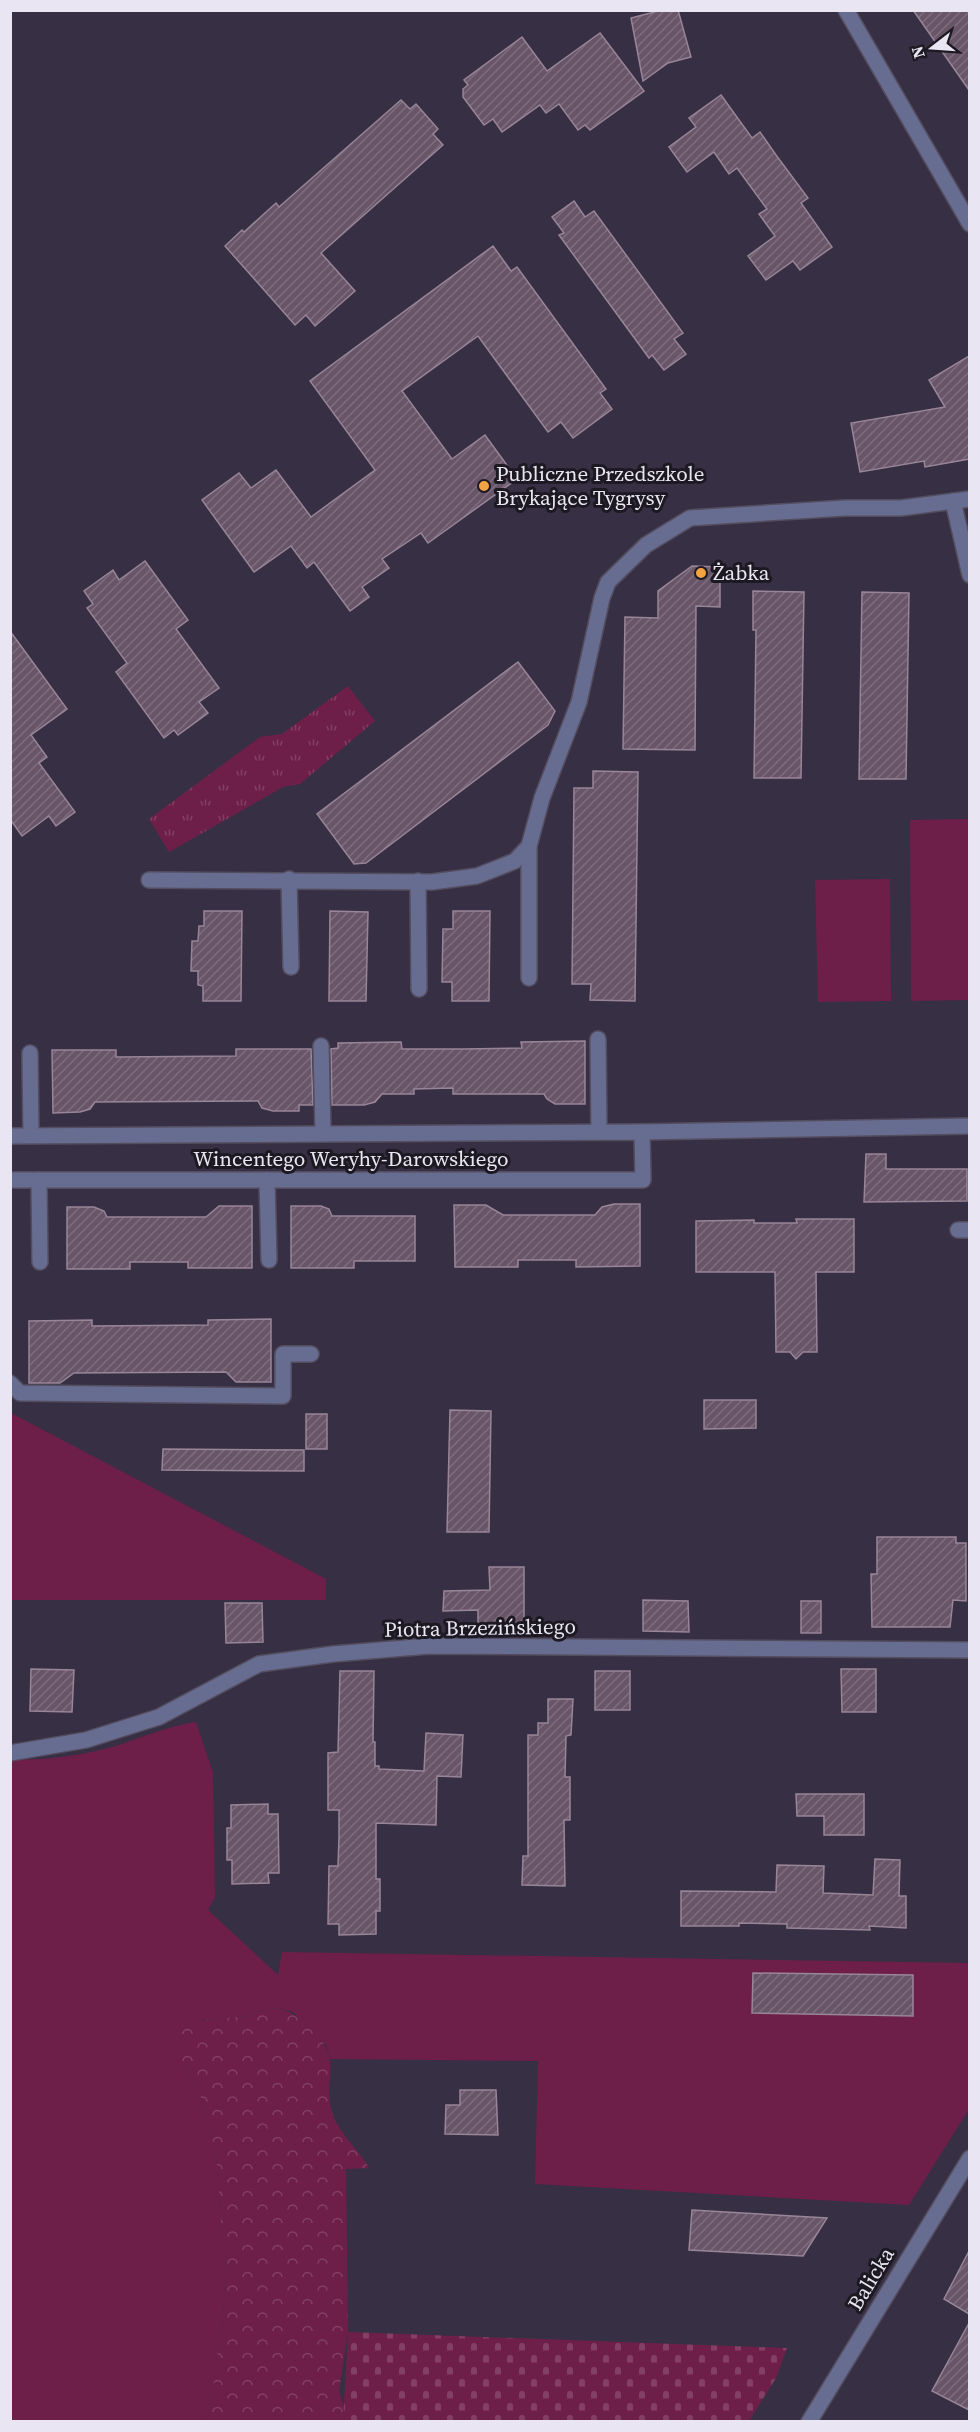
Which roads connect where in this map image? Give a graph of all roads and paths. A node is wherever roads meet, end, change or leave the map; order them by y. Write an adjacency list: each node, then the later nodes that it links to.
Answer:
1 (846, 10): 2 (street)
2 (969, 224)
3 (969, 499): 4 (street)
4 (953, 501): 5 (street); 6 (street)
5 (969, 575)
6 (529, 846): 9 (street); 11 (street)
7 (289, 879): 8 (street); 9 (street); 10 (street)
8 (149, 880)
9 (418, 881): 12 (street)
10 (291, 968)
11 (529, 978)
12 (419, 990)
13 (598, 1039): 17 (street)
14 (321, 1046): 19 (street, Wincentego Weryhy-Darowskiego)
15 (30, 1053): 20 (street)
16 (969, 1126): 18 (street, Wincentego Weryhy-Darowskiego)
17 (599, 1132): 18 (street, Wincentego Weryhy-Darowskiego); 19 (street, Wincentego Weryhy-Darowskiego)
18 (642, 1132): 24 (street, Wincentego Weryhy-Darowskiego)
19 (323, 1133): 20 (street, Wincentego Weryhy-Darowskiego)
20 (31, 1135): 21 (street, Wincentego Weryhy-Darowskiego)
21 (10, 1136)
22 (10, 1180): 23 (street, Wincentego Weryhy-Darowskiego)
23 (39, 1180): 24 (street, Wincentego Weryhy-Darowskiego); 26 (street)
24 (267, 1180): 25 (street)
25 (269, 1260)
26 (40, 1262)
27 (311, 1354): 28 (street)
28 (10, 1383)
29 (969, 1650): 30 (street, Piotra Brzezińskiego)
30 (10, 1753)
31 (969, 2158): 32 (street, Balicka)
32 (809, 2421)

